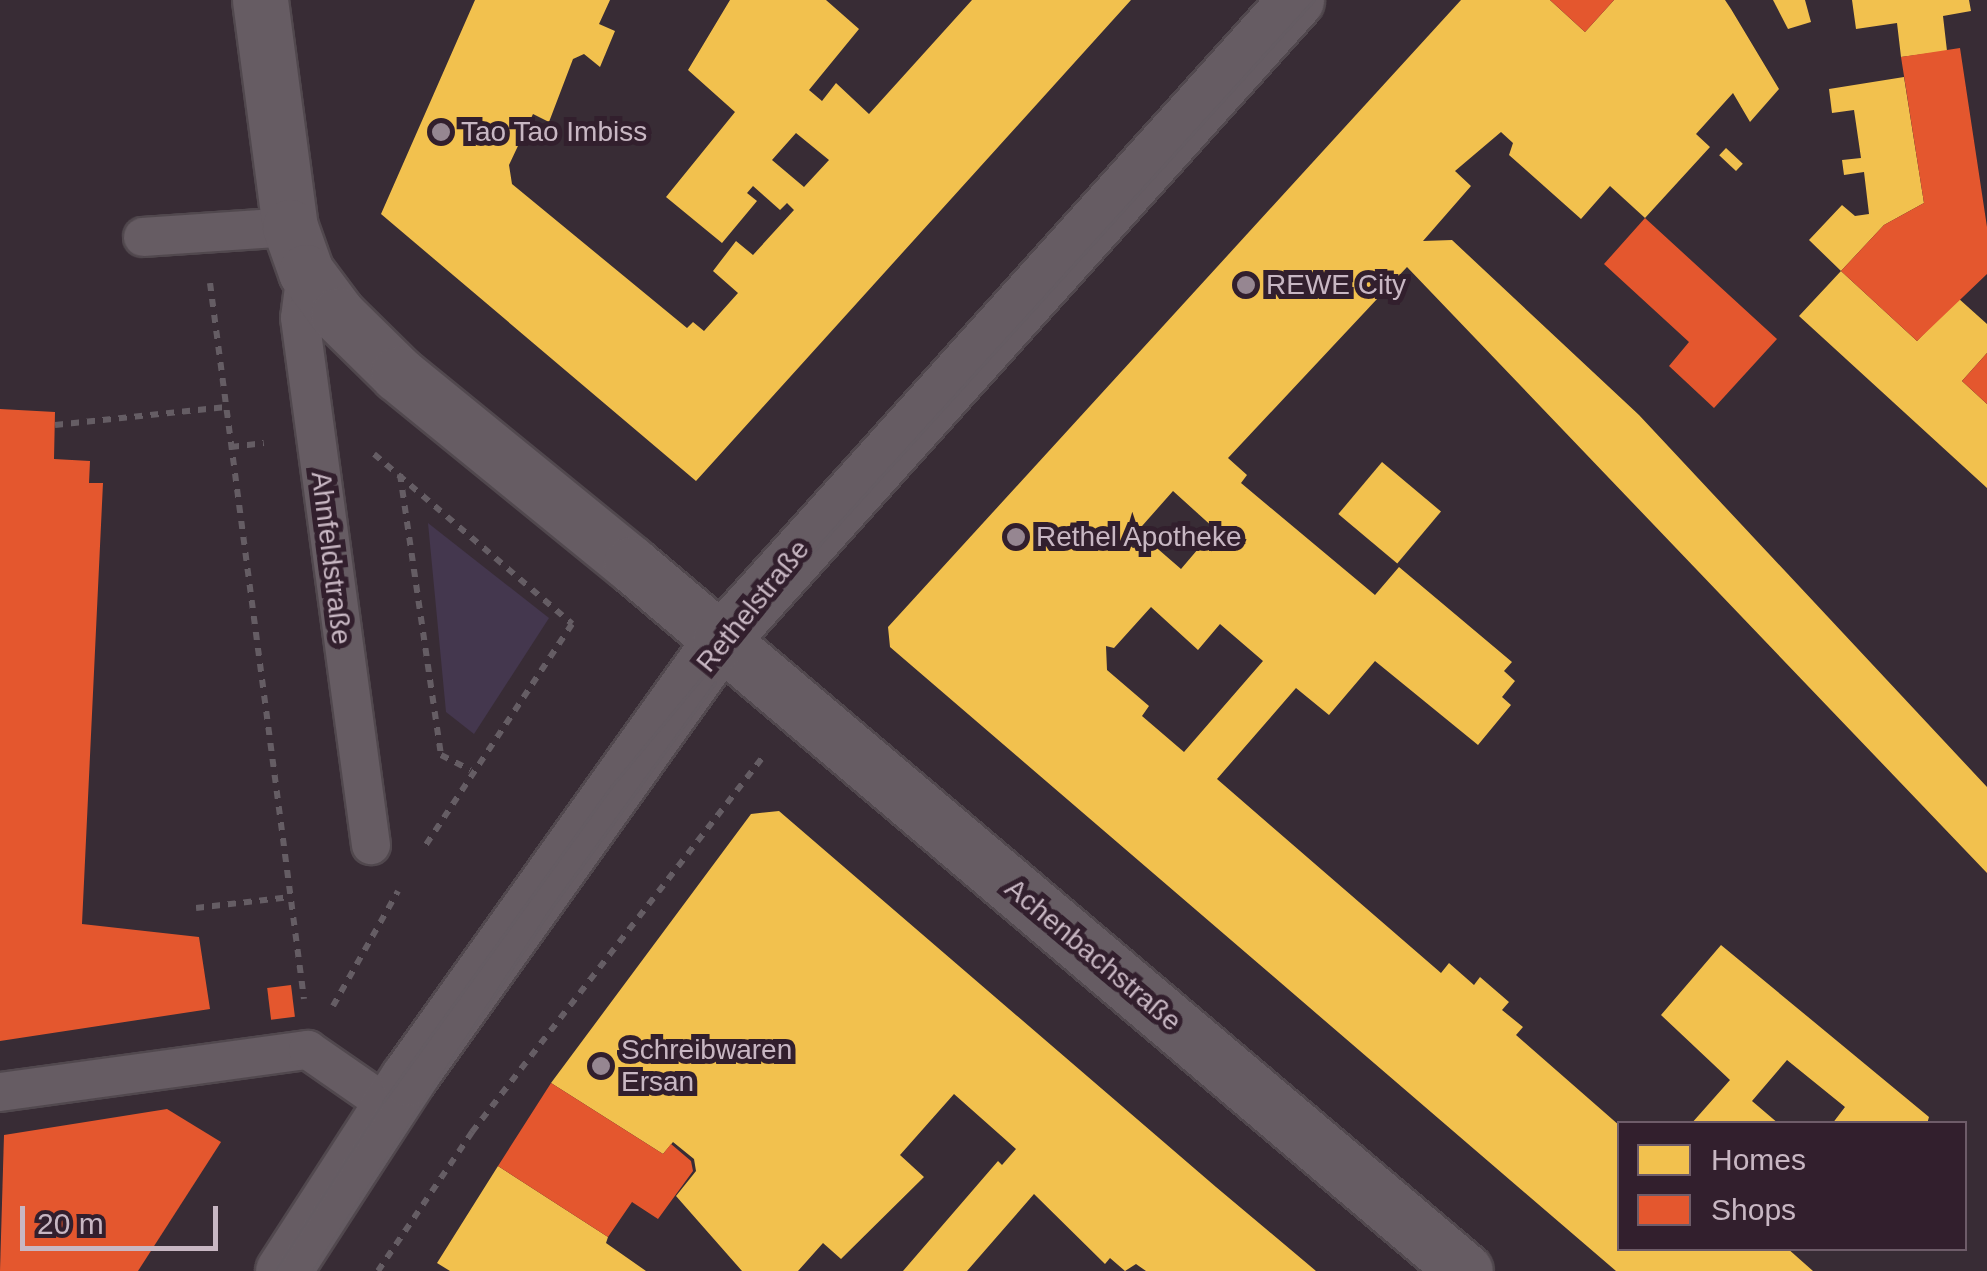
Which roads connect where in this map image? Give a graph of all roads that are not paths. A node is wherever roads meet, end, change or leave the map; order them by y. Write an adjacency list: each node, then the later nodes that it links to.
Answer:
1 (260, 0): 4 (street, Ahnfeldstraße)
2 (1296, 0): 5 (street, Rethelstraße)
3 (143, 236): 4 (lane)
4 (298, 249): 5 (street, Ahnfeldstraße); 6 (lane, Ahnfeldstraße)
5 (720, 641): 8 (street, Rethelstraße); 10 (street, Achenbachstraße)
6 (372, 845)
7 (0, 1092): 8 (lane)
8 (389, 1106): 9 (street, Rethelstraße)
9 (283, 1271)
10 (1465, 1271)

